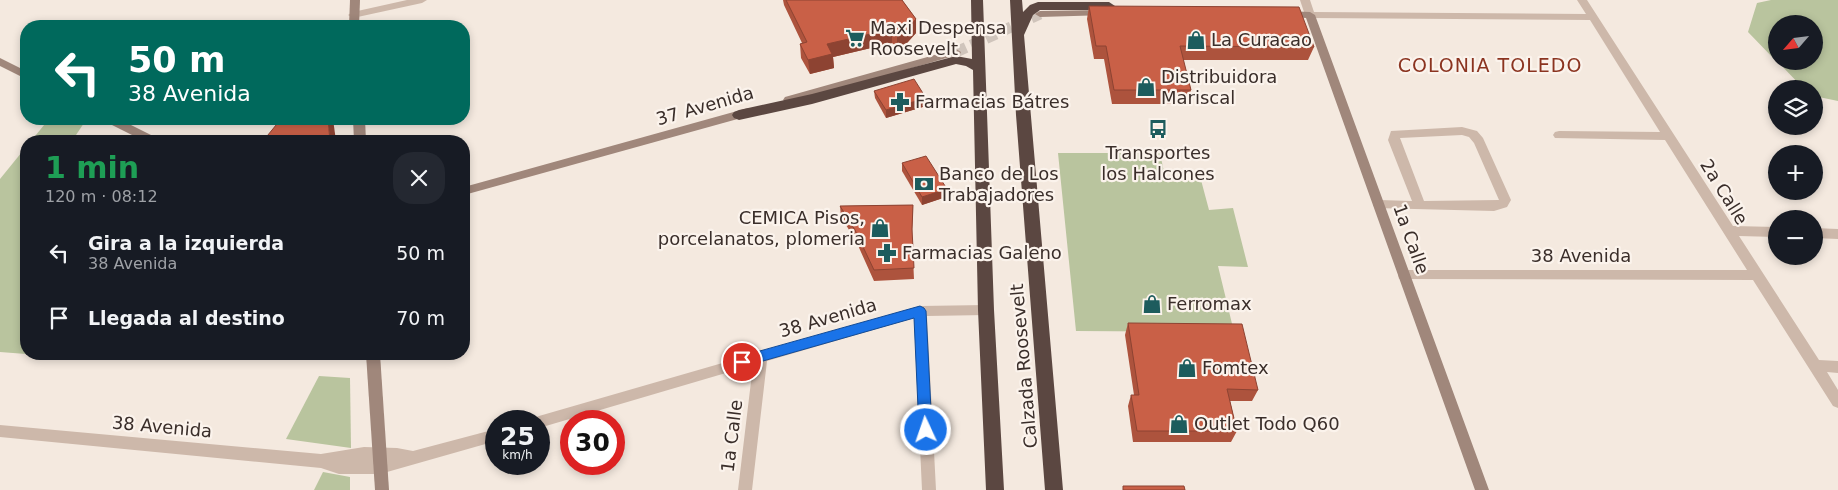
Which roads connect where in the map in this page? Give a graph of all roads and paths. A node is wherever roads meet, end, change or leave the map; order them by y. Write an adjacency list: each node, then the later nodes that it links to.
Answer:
1 (355, 0): 11 (street)
2 (422, 0): 11 (street)
3 (977, 0): 18 (highway, Calzada Roosevelt)
4 (1016, 0): 15 (highway, Calzada Roosevelt)
5 (1305, 0): 12 (street, 1a Calle)
6 (1582, 0): 13 (street, 2a Calle)
7 (1124, 6): 15 (highway)
8 (1113, 13): 9 (street)
9 (1040, 14)
10 (1271, 14): 12 (street)
11 (353, 15): 14 (street)
12 (1310, 15): 13 (street); 27 (street, 1a Calle)
13 (1593, 17): 24 (street, 2a Calle)
14 (353, 20)
15 (1019, 39): 49 (highway, Calzada Roosevelt)
16 (956, 52): 20 (street, 37 Avenida)
17 (0, 62): 19 (street)
18 (980, 69): 20 (highway); 34 (highway, Calzada Roosevelt)
19 (20, 72)
20 (739, 115): 25 (street, 37 Avenida)
21 (122, 125): 22 (street)
22 (142, 135)
23 (1559, 135): 24 (street)
24 (1668, 136): 28 (street, 2a Calle)
25 (470, 189)
26 (1420, 205): 26 (street); 27 (street)
27 (1379, 206): 32 (street, 1a Calle)
28 (1728, 231): 29 (street); 33 (street, 2a Calle)
29 (1768, 232)
30 (1823, 233): 31 (street)
31 (1838, 234)
32 (1404, 275): 33 (street, 38 Avenida); 50 (street, 1a Calle)
33 (1757, 275): 38 (street, 2a Calle)
34 (986, 310): 35 (street, 38 Avenida); 48 (highway, Calzada Roosevelt)
35 (920, 311): 36 (street, 38 Avenida); 47 (street)
36 (761, 356): 41 (street, 38 Avenida); 46 (street, 1a Calle)
37 (373, 360): 44 (street)
38 (1815, 366): 39 (street); 40 (street, 2a Calle)
39 (1838, 367)
40 (1838, 402)
41 (550, 419)
42 (0, 431): 44 (street, 38 Avenida)
43 (485, 438): 44 (street, 38 Avenida)
44 (379, 460): 45 (street)
45 (382, 490)
46 (745, 490)
47 (929, 490)
48 (995, 490)
49 (1054, 490)
50 (1482, 490)

